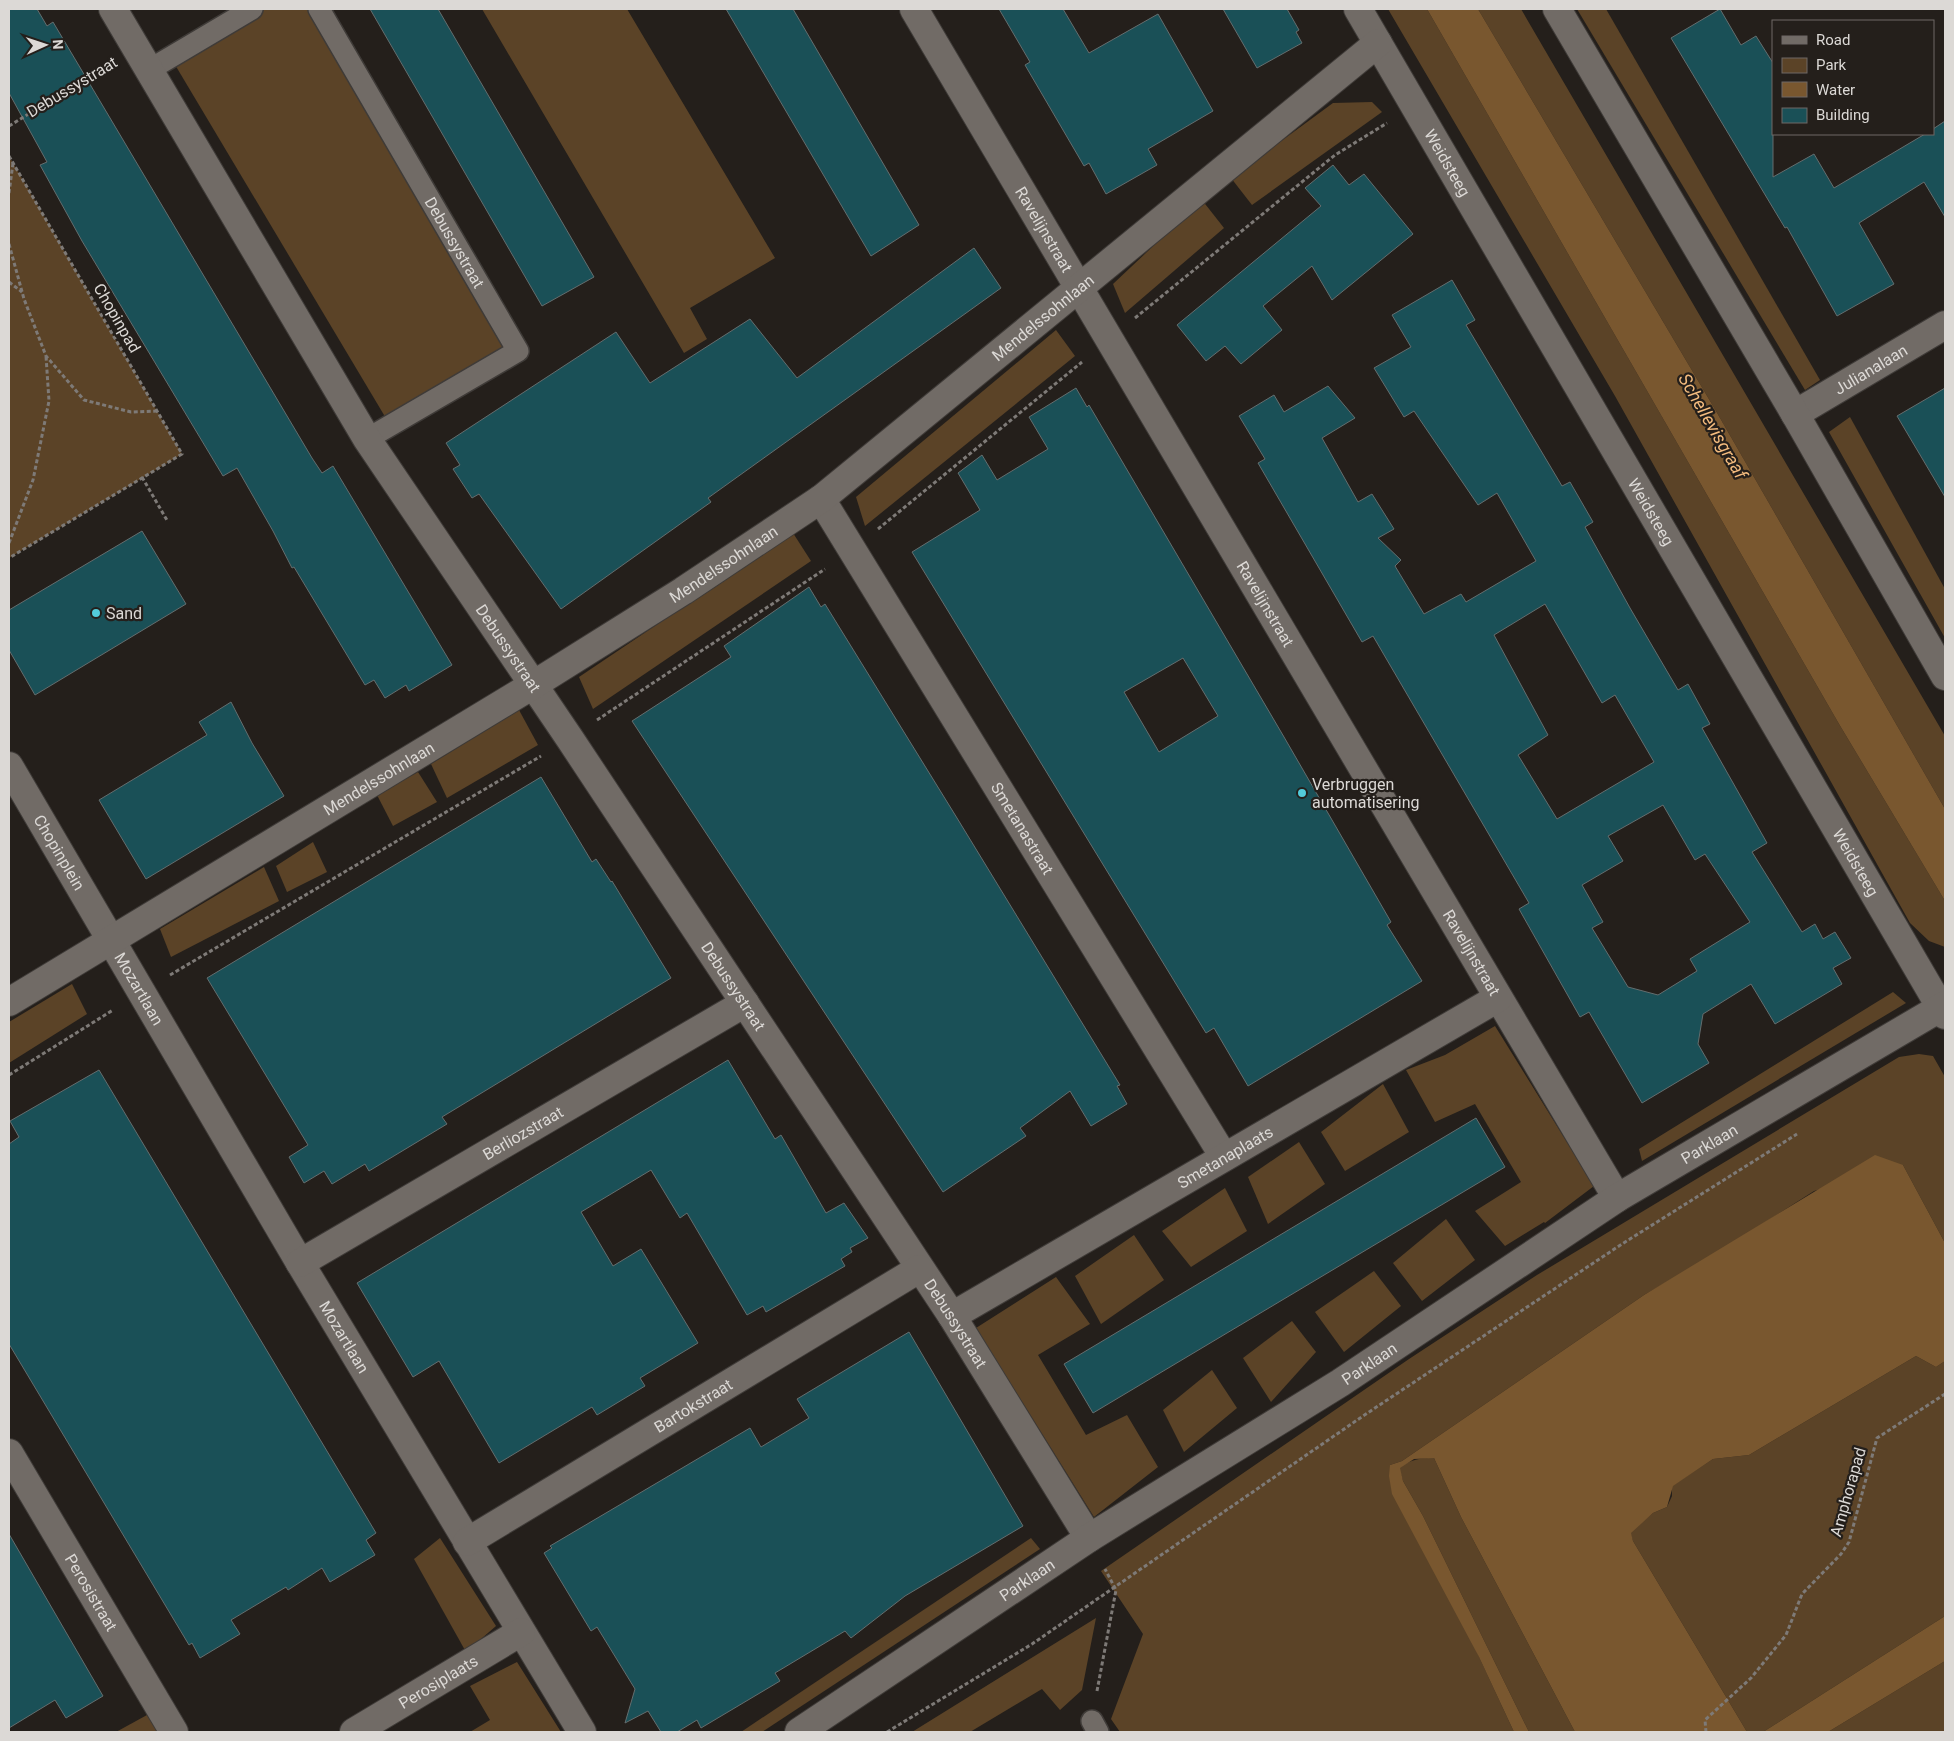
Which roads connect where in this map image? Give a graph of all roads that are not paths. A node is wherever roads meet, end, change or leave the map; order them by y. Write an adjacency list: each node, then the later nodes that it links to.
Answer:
1 (113, 9): 8 (street, Debussystraat)
2 (252, 9): 8 (lane)
3 (319, 9): 12 (lane, Debussystraat)
4 (914, 9): 9 (street, Ravelijnstraat)
5 (1358, 9): 7 (street, Weidsteeg)
6 (1557, 9): 11 (street)
7 (1378, 43): 9 (street, Mendelssohnlaan); 21 (street, Weidsteeg)
8 (142, 60): 12 (street, Debussystraat)
9 (1080, 289): 13 (street, Mendelssohnlaan); 18 (street, Ravelijnstraat)
10 (1945, 325): 11 (street, Julianalaan)
11 (1795, 414): 14 (street)
12 (367, 439): 15 (street, Debussystraat)
13 (821, 499): 15 (street, Mendelssohnlaan); 22 (street, Smetanastraat)
14 (1945, 676)
15 (533, 685): 17 (street, Mendelssohnlaan); 20 (street, Debussystraat)
16 (9, 766): 17 (street, Chopinplein)
17 (110, 939): 19 (street, Mendelssohnlaan); 24 (street, Mozartlaan)
18 (1498, 998): 22 (street, Smetanaplaats); 23 (street, Ravelijnstraat)
19 (9, 1002)
20 (746, 1004): 24 (street, Berliozstraat); 25 (street, Debussystraat)
21 (1944, 1009): 23 (street, Parklaan)
22 (1224, 1157): 26 (street, Smetanaplaats)
23 (1618, 1198): 28 (street, Parklaan)
24 (300, 1263): 29 (street, Mozartlaan)
25 (919, 1269): 26 (street, Debussystraat); 29 (street, Bartokstraat)
26 (952, 1316): 28 (street, Debussystraat)
27 (9, 1452): 31 (street, Perosistraat)
28 (1089, 1538): 34 (street, Parklaan)
29 (467, 1542): 30 (street, Mozartlaan)
30 (521, 1632): 32 (street, Perosiplaats); 33 (street, Mozartlaan)
31 (174, 1732)
32 (354, 1732)
33 (582, 1732)
34 (799, 1732)

